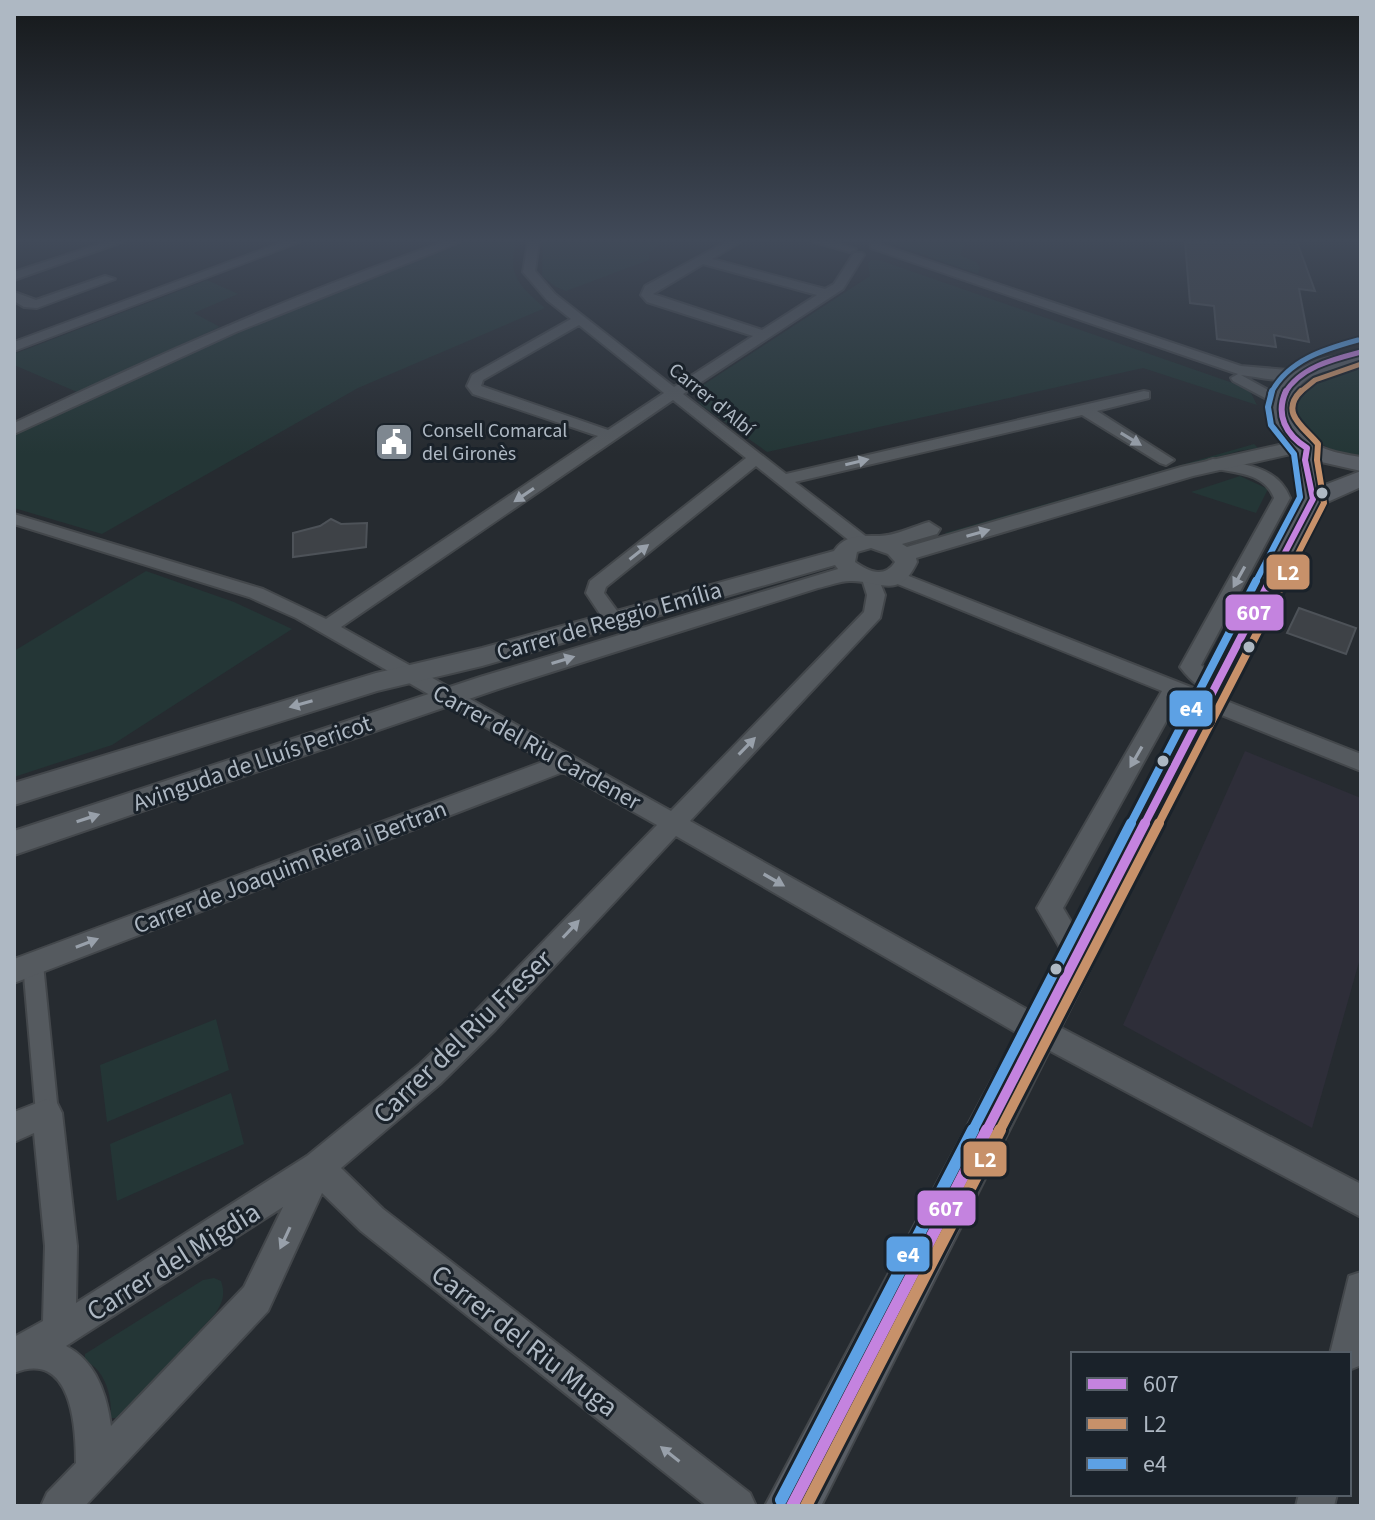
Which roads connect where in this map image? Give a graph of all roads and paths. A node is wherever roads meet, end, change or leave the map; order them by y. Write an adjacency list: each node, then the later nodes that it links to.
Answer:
1 (105, 313): 10 (street)
2 (271, 313): 19 (street)
3 (571, 313): 8 (street, Carrer d'Albí)
4 (699, 313): 9 (street)
5 (795, 313): 9 (street)
6 (1055, 313): 17 (street)
7 (1066, 313): 14 (street)
8 (579, 320): 15 (street, Carrer d'Albí); 21 (street)
9 (763, 335): 15 (street)
10 (14, 347)
11 (1361, 352): 13 (main road)
12 (1361, 362): 13 (main road)
13 (1330, 363): 14 (main road)
14 (1300, 375): 17 (main road)
15 (673, 394): 21 (street); 23 (street, Carrer d'Albí)
16 (1144, 395): 18 (street)
17 (1281, 401): 20 (main road)
18 (1084, 410): 24 (street, one-way to 24); 28 (street, one-way to 18)
19 (14, 429)
20 (1274, 429): 22 (main road); 24 (street)
21 (612, 436): 36 (street, one-way to 36)
22 (1299, 448): 25 (street); 26 (main road); 29 (main road)
23 (755, 459): 28 (street, Carrer d'Albí); 35 (street, one-way to 23)
24 (1166, 460): 32 (street)
25 (1213, 464): 30 (street); 33 (street, one-way to 25)
26 (1361, 464)
27 (1361, 478): 29 (main road)
28 (781, 480): 32 (street, Carrer d'Albí)
29 (1312, 501): 30 (street); 40 (main road)
30 (1277, 509): 40 (street, one-way to 40)
31 (14, 519): 36 (street, Carrer del Riu Cardener)
32 (871, 542): 33 (street); 34 (street)
33 (900, 566): 34 (street); 40 (street)
34 (856, 569): 35 (street, Carrer de Reggio Emília); 39 (street, Carrer de Reggio Emília, one-way to 34); 45 (street, Carrer del Riu Freser, one-way to 34)
35 (609, 612): 37 (street, Carrer de Reggio Emília)
36 (326, 628): 37 (street, Carrer del Riu Cardener)
37 (407, 674): 38 (street, Carrer de Reggio Emília); 41 (street, Carrer del Riu Cardener)
38 (376, 682): 44 (street, Avinguda de Lluís Pericot, one-way to 44)
39 (489, 683): 41 (street, Avinguda de Lluís Pericot)
40 (1198, 692): 43 (street); 48 (main road)
41 (446, 697): 42 (street, Carrer del Riu Cardener); 46 (street, Avinguda de Lluís Pericot, one-way to 41)
42 (566, 762): 45 (street, Carrer del Riu Cardener); 47 (street, Carrer de Joaquim Riera i Bertran, one-way to 42)
43 (1361, 763)
44 (14, 794)
45 (674, 823): 48 (street, Carrer del Riu Cardener, one-way to 48); 51 (street, Carrer del Riu Freser, one-way to 45)
46 (14, 843)
47 (24, 967): 49 (street)
48 (1036, 1029): 52 (street, Carrer del Riu Cardener); 60 (main road)
49 (47, 1113): 50 (street); 54 (street)
50 (14, 1127)
51 (318, 1167): 54 (street, Carrer del Migdia); 57 (street, Carrer del Riu Freser, one-way to 57); 59 (street, Carrer del Riu Muga, one-way to 51)
52 (1361, 1201)
53 (1361, 1288): 55 (street)
54 (59, 1332): 56 (street, Carrer del Migdia)
55 (1347, 1352)
56 (19, 1354): 57 (street, Carrer del Migdia)
57 (94, 1469): 58 (street, Carrer del Riu Freser)
58 (60, 1506)
59 (737, 1506)
60 (792, 1506)

